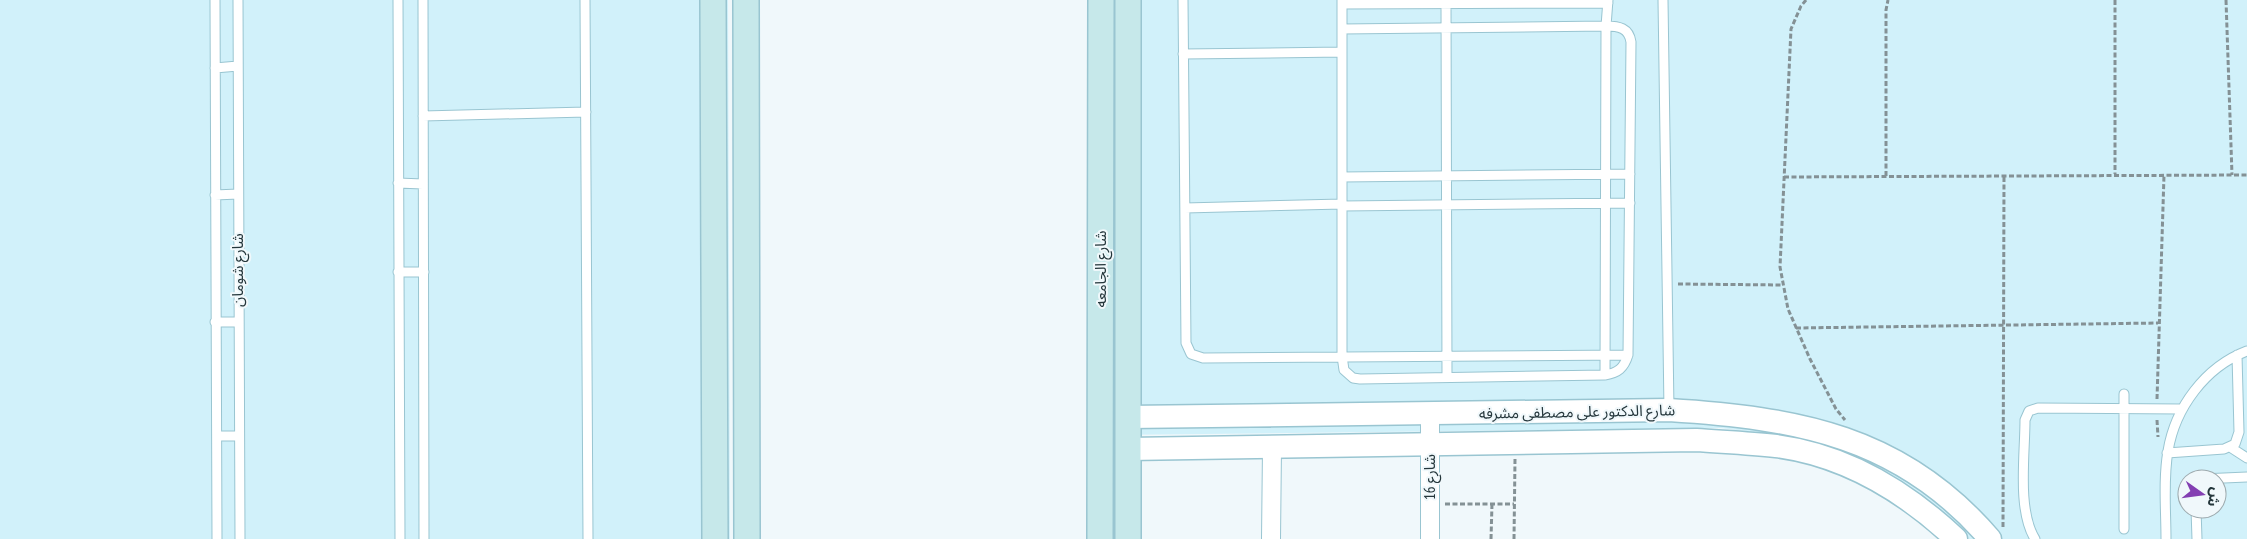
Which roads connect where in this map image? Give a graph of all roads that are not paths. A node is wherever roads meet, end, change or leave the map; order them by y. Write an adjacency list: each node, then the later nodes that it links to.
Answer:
1 (215, 0): 24 (lane, شارع شومان)
2 (238, 0): 23 (lane, شارع شومان)
3 (398, 0): 31 (lane)
4 (423, 0): 26 (lane)
5 (585, 0): 25 (lane)
6 (713, 0): 76 (main road)
7 (746, 0): 77 (main road)
8 (1101, 0): 19 (main road, شارع الجامعه)
9 (1128, 0): 20 (main road, شارع الجامعه)
10 (1183, 0): 22 (lane)
11 (1664, 0): 55 (lane)
12 (1608, 1): 15 (lane); 16 (lane)
13 (1342, 2): 14 (lane); 18 (lane)
14 (1422, 2): 15 (lane)
15 (1446, 5): 17 (lane)
16 (1606, 26): 17 (lane); 27 (lane); 28 (lane)
17 (1445, 28): 18 (lane); 29 (lane)
18 (1342, 29): 21 (lane)
19 (1101, 41): 20 (main road); 78 (main road, شارع الجامعه)
20 (1128, 41): 57 (main road, شارع الجامعه)
21 (1342, 52): 22 (lane); 30 (lane)
22 (1184, 54): 39 (lane)
23 (238, 66): 24 (lane); 33 (lane, شارع شومان)
24 (215, 68): 34 (lane, شارع شومان)
25 (586, 112): 26 (lane); 75 (lane)
26 (423, 116): 32 (lane)
27 (1606, 174): 28 (lane); 29 (lane); 35 (lane)
28 (1630, 174): 36 (lane)
29 (1446, 176): 30 (lane); 38 (lane)
30 (1342, 178): 37 (lane)
31 (398, 183): 32 (lane); 40 (lane)
32 (423, 184): 41 (lane)
33 (238, 194): 34 (lane); 43 (lane, شارع شومان)
34 (215, 195): 42 (lane, شارع شومان)
35 (1606, 203): 36 (lane); 38 (lane); 45 (lane)
36 (1630, 203): 46 (lane)
37 (1342, 205): 38 (lane); 39 (lane); 48 (lane)
38 (1446, 205): 49 (lane)
39 (1185, 208): 48 (lane)
40 (398, 272): 41 (lane); 73 (lane)
41 (424, 272): 74 (lane)
42 (215, 322): 43 (lane); 58 (lane, شارع شومان)
43 (238, 322): 59 (lane, شارع شومان)
44 (2247, 351): 47 (lane)
45 (1605, 355): 46 (lane); 49 (lane); 50 (lane)
46 (1628, 355): 50 (lane)
47 (2237, 355): 54 (lane); 62 (lane)
48 (1342, 356): 49 (lane); 51 (lane)
49 (1447, 356): 51 (lane)
50 (1605, 375): 51 (lane)
51 (1447, 377)
52 (2124, 394): 53 (lane)
53 (2124, 408): 54 (lane); 69 (lane); 83 (lane)
54 (2182, 409): 64 (lane)
55 (1669, 410): 56 (street, شارع الدكتور على مصطفى مشرفه); 70 (street, شارع الدكتور على مصطفى مشرفه)
56 (1430, 414): 57 (street, شارع الدكتور على مصطفى مشرفه); 60 (street, شارع 16)
57 (1128, 417): 63 (main road, شارع الجامعه)
58 (217, 436): 59 (lane); 71 (lane, شارع شومان)
59 (239, 436): 72 (lane, شارع شومان)
60 (1430, 446): 61 (street, شارع الدكتور على مصطفى مشرفه); 81 (street, شارع 16); 82 (street, شارع الدكتور على مصطفى مشرفه)
61 (1272, 448): 63 (street, شارع الدكتور على مصطفى مشرفه); 80 (street)
62 (2230, 448): 64 (lane); 65 (lane)
63 (1128, 449): 79 (main road, شارع الجامعه)
64 (2167, 453): 84 (lane)
65 (2247, 458)
66 (2247, 476): 67 (lane)
67 (2227, 477)
68 (2196, 519): 85 (lane)
69 (2124, 529)
70 (1997, 534)
71 (217, 539)
72 (240, 539)
73 (400, 539)
74 (424, 539)
75 (588, 539)
76 (715, 539)
77 (746, 539)
78 (1100, 539)
79 (1128, 539)
80 (1271, 539)
81 (1430, 539)
82 (1956, 539)
83 (2035, 539)
84 (2166, 539)
85 (2196, 539)

